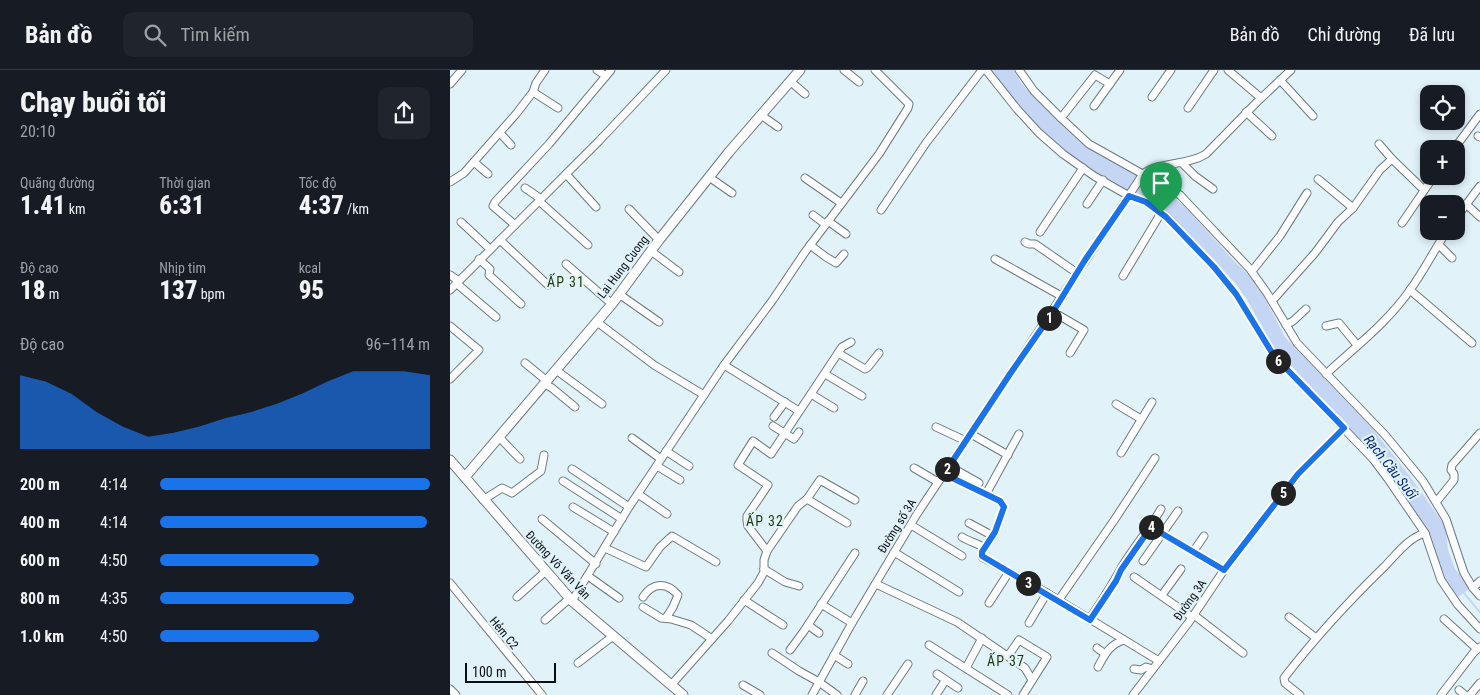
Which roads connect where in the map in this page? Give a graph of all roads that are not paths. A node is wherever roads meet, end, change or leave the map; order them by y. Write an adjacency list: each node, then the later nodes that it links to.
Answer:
1 (462, 70): 19 (street)
2 (545, 70): 21 (street)
3 (597, 70): 15 (street)
4 (666, 70): 44 (street)
5 (800, 70): 17 (street, Lai Hung Cuong)
6 (844, 70): 18 (street)
7 (875, 70): 60 (street)
8 (984, 70): 42 (street); 66 (street)
9 (1019, 70): 32 (street)
10 (1120, 70): 20 (street)
11 (1171, 70): 23 (street)
12 (1214, 70): 27 (street)
13 (1228, 70): 24 (street)
14 (1291, 70): 16 (street)
15 (608, 73): 73 (street)
16 (1280, 80): 24 (street); 31 (street)
17 (790, 81): 22 (street); 30 (street, Lai Hung Cuong)
18 (859, 82)
19 (450, 84)
20 (1110, 84): 25 (street); 32 (street)
21 (534, 92): 26 (street); 34 (street)
22 (805, 94)
23 (1152, 98)
24 (1261, 98): 28 (street)
25 (1094, 106)
26 (558, 108)
27 (1188, 108)
28 (1246, 112): 35 (street); 41 (street)
29 (1480, 114): 36 (street)
30 (761, 115): 33 (street); 46 (street, Lai Hung Cuong)
31 (1313, 116)
32 (1061, 118): 45 (street)
33 (778, 127)
34 (500, 133): 38 (street); 40 (street)
35 (1272, 136)
36 (1461, 140)
37 (1379, 144): 39 (street)
38 (511, 145)
39 (1392, 159): 55 (street); 65 (street)
40 (474, 162): 43 (street); 50 (street)
41 (1182, 163): 45 (street); 54 (street)
42 (1082, 168): 49 (street); 74 (street)
43 (488, 174)
44 (566, 174): 59 (street); 63 (street)
45 (1144, 174): 58 (street, Đường số 3A); 90 (street)
46 (709, 177): 56 (street); 77 (street, Lai Hung Cuong)
47 (805, 178): 60 (street)
48 (1318, 179): 65 (street)
49 (1103, 180): 58 (street); 61 (street)
50 (450, 182)
51 (1428, 185): 55 (street)
52 (1480, 186): 62 (street)
53 (525, 188): 59 (street)
54 (1213, 189)
55 (1424, 190): 72 (street)
56 (732, 193)
57 (1307, 193): 90 (street)
58 (1129, 195): 67 (street); 92 (street, Đường số 3A)
59 (540, 200): 73 (street); 80 (street)
60 (842, 203): 71 (street)
61 (1087, 204)
62 (1466, 204): 69 (street)
63 (596, 207)
64 (629, 208): 77 (street)
65 (1353, 208): 101 (street)
66 (881, 210)
67 (1161, 213): 94 (street); 139 (street)
68 (814, 215): 71 (street)
69 (1480, 217)
70 (461, 222): 83 (street)
71 (827, 222): 75 (street); 81 (street)
72 (1402, 223)
73 (515, 225): 76 (street)
74 (1040, 232)
75 (846, 234)
76 (500, 240): 83 (street); 96 (street)
77 (659, 240): 84 (street, Lai Hung Cuong)
78 (1442, 240): 82 (street)
79 (1026, 242): 92 (street)
80 (588, 245)
81 (810, 245): 85 (street); 119 (street)
82 (1439, 245): 86 (street); 98 (street)
83 (490, 249): 87 (street)
84 (651, 251): 91 (street); 99 (street, Lai Hung Cuong)
85 (844, 254)
86 (1452, 258)
87 (479, 259): 95 (street); 102 (street)
88 (996, 259): 100 (street)
89 (566, 264): 103 (street)
90 (1252, 271): 101 (street)
91 (679, 272)
92 (1077, 273): 100 (street, Đường số 3A)
93 (450, 275): 95 (street)
94 (1123, 276)
95 (458, 282): 97 (street); 106 (street)
96 (548, 285)
97 (450, 290)
98 (1410, 290): 113 (street); 114 (street)
99 (619, 294): 103 (street, Lai Hung Cuong); 108 (street)
100 (1063, 296): 105 (street, Đường số 3A)
101 (1272, 301): 109 (street)
102 (521, 304)
103 (612, 304): 107 (street, Lai Hung Cuong)
104 (1306, 309): 109 (street)
105 (1053, 312): 117 (street); 142 (street, Đường số 3A)
106 (496, 317)
107 (597, 322): 120 (street, Lai Hung Cuong); 126 (street)
108 (659, 322)
109 (1286, 325): 122 (street)
110 (450, 326): 123 (street)
111 (1326, 326): 114 (street)
112 (851, 342): 115 (street)
113 (1472, 343)
114 (1357, 345): 122 (street)
115 (838, 353): 116 (street); 121 (street)
116 (879, 353)
117 (1070, 353)
118 (526, 362): 124 (street)
119 (724, 365): 126 (street); 128 (street)
120 (556, 370): 124 (street, Lai Hung Cuong); 130 (street)
121 (825, 374): 125 (street); 127 (street)
122 (1326, 374): 171 (street)
123 (450, 379)
124 (546, 383): 132 (street); 145 (street, Lai Hung Cuong)
125 (811, 394): 133 (street); 134 (street)
126 (704, 395): 148 (street)
127 (862, 396)
128 (785, 402): 134 (street); 135 (street)
129 (1152, 402): 136 (street)
130 (602, 404)
131 (1116, 404): 136 (street)
132 (575, 407)
133 (834, 408)
134 (799, 411): 141 (street)
135 (774, 417)
136 (1141, 420): 149 (street)
137 (773, 426): 141 (street)
138 (936, 427): 147 (street)
139 (1344, 428): 184 (street); 201 (street, Đường 3A)
140 (799, 432): 141 (street)
141 (784, 433): 191 (street)
142 (971, 434): 147 (street, Đường số 3A); 151 (street)
143 (1019, 434): 151 (street)
144 (1480, 434): 171 (street)
145 (499, 437): 153 (street); 161 (street, Lai Hung Cuong)
146 (632, 438): 155 (street)
147 (966, 441): 157 (street, Đường số 3A)
148 (666, 451): 155 (street); 156 (street)
149 (1121, 452)
150 (544, 455): 169 (street)
151 (1008, 455): 167 (street)
152 (1155, 458): 220 (street)
153 (520, 459)
154 (450, 460): 161 (street, Đường Võ Văn Vân)
155 (659, 462): 162 (street); 166 (street)
156 (689, 466)
157 (949, 466): 160 (street, Đường số 3A); 165 (street)
158 (914, 468): 164 (street)
159 (572, 469): 173 (street)
160 (944, 474): 164 (street, Đường số 3A); 167 (street)
161 (465, 478): 169 (street, Đường Võ Văn Vân)
162 (680, 480)
163 (563, 481): 178 (street)
164 (938, 482): 181 (street, Đường số 3A)
165 (978, 483)
166 (638, 494): 173 (street); 176 (street)
167 (986, 494): 186 (street)
168 (807, 499): 170 (street); 179 (street); 191 (street)
169 (484, 500): 202 (street, Đường Võ Văn Vân)
170 (855, 500)
171 (1437, 501): 210 (street)
172 (573, 507): 183 (street)
173 (630, 507): 178 (street)
174 (1161, 508): 182 (street)
175 (1178, 511): 185 (street)
176 (667, 514)
177 (542, 519): 198 (street)
178 (622, 519): 183 (street)
179 (848, 523)
180 (969, 523): 186 (street)
181 (911, 525): 192 (street, Đường số 3A); 195 (street)
182 (1151, 527): 185 (street); 229 (street)
183 (614, 532): 189 (street)
184 (1425, 533): 234 (street); 238 (street)
185 (1163, 534): 193 (street); 196 (street)
186 (993, 536): 190 (street)
187 (1204, 536): 193 (street)
188 (962, 537): 190 (street)
189 (605, 548): 197 (street); 198 (street)
190 (985, 548): 203 (street)
191 (767, 551): 199 (street)
192 (894, 552): 208 (street, Đường số 3A); 211 (street)
193 (1193, 552): 201 (street)
194 (855, 553): 222 (street)
195 (962, 556)
196 (1144, 561)
197 (716, 562)
198 (596, 564): 204 (street)
199 (764, 569): 209 (street); 219 (street)
200 (1181, 569): 213 (street)
201 (1224, 570): 224 (street, Đường 3A)
202 (546, 572): 215 (street); 218 (street, Đường Võ Văn Vân)
203 (1009, 572): 212 (street); 221 (street)
204 (588, 576): 217 (street); 218 (street)
205 (1134, 577): 213 (street)
206 (1480, 581): 210 (street)
207 (450, 583): 270 (street, Hẻm C2)
208 (876, 584): 230 (street, Đường số 3A); 237 (street)
209 (798, 586)
210 (1472, 588): 214 (street)
211 (959, 592)
212 (1046, 593): 220 (street); 231 (street)
213 (1162, 596): 224 (street)
214 (1480, 596)
215 (517, 597)
216 (643, 597): 226 (street)
217 (619, 598)
218 (571, 600): 228 (street); 236 (street, Đường Võ Văn Vân)
219 (744, 600): 232 (street); 239 (street)
220 (1058, 601): 229 (street)
221 (989, 603)
222 (821, 604): 230 (street); 233 (street)
223 (642, 607): 226 (street)
224 (1193, 616): 246 (street); 250 (street, Đường 3A)
225 (1289, 616): 238 (street)
226 (666, 618): 239 (street)
227 (1444, 618): 243 (street)
228 (545, 620)
229 (1090, 620): 240 (street)
230 (852, 623): 248 (street, Đường số 3A)
231 (1029, 623)
232 (783, 625)
233 (808, 625): 235 (street); 244 (street)
234 (1480, 629)
235 (819, 633)
236 (613, 636): 251 (street); 264 (street, Đường Võ Văn Vân)
237 (982, 638): 249 (street); 255 (street)
238 (1316, 638): 281 (street)
239 (712, 639): 264 (street)
240 (1124, 640): 247 (street); 250 (street)
241 (929, 645): 255 (street)
242 (1097, 648): 247 (street)
243 (1479, 648): 282 (street)
244 (790, 650)
245 (772, 653): 261 (street)
246 (1243, 653)
247 (1105, 654): 254 (street)
248 (834, 655): 252 (street); 261 (street, Đường số 3A)
249 (1008, 656): 259 (street); 259 (street)
250 (1159, 662): 257 (street, Đường 3A)
251 (578, 663)
252 (848, 664)
253 (908, 664): 276 (street)
254 (1098, 667)
255 (966, 668): 278 (street)
256 (1134, 668): 257 (street)
257 (1153, 669): 280 (street, Đường 3A)
258 (937, 674): 260 (street)
259 (1032, 680): 279 (street)
260 (946, 681): 266 (street); 277 (street)
261 (819, 682): 273 (street, Đường số 3A); 274 (street)
262 (863, 682): 275 (street)
263 (1480, 683): 284 (street)
264 (672, 684): 271 (street, Đường Võ Văn Vân)
265 (743, 685): 272 (street)
266 (958, 688)
267 (450, 689): 269 (street)
268 (1459, 690): 283 (street)
269 (456, 695)
270 (542, 695)
271 (683, 695)
272 (760, 695)
273 (812, 695)
274 (837, 695)
275 (855, 695)
276 (887, 695)
277 (936, 695)
278 (1008, 695)
279 (1023, 695)
280 (1133, 695)
281 (1300, 695)
282 (1441, 695)
283 (1465, 695)
284 (1470, 695)

